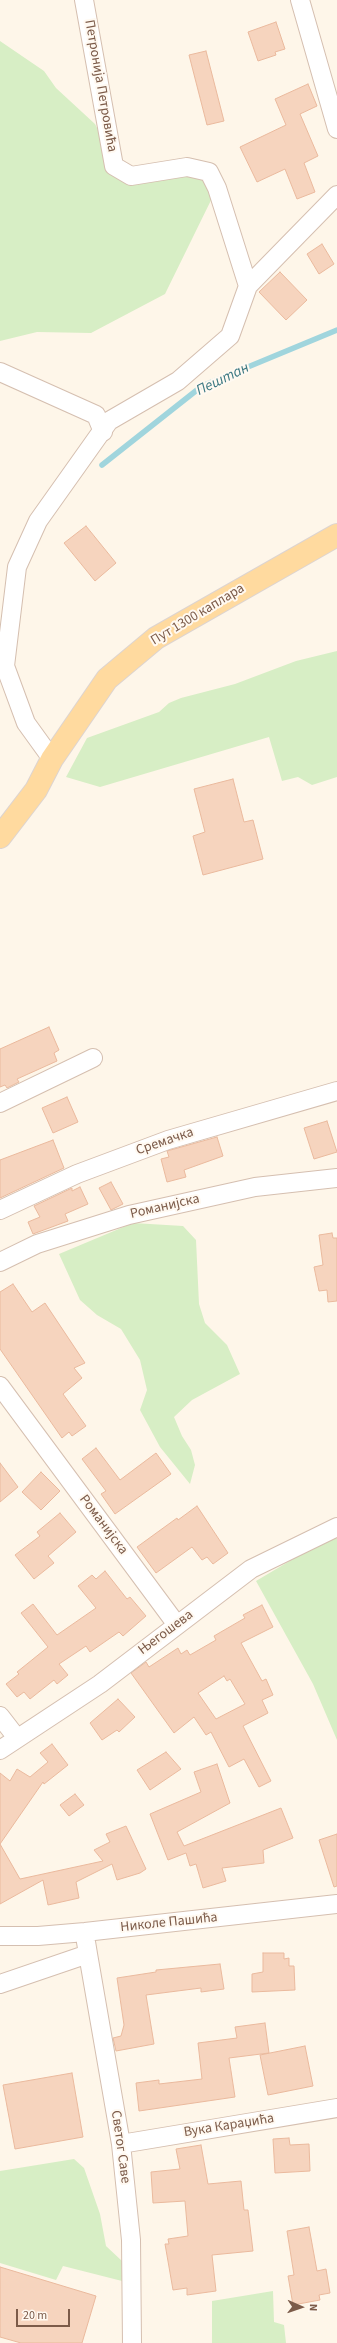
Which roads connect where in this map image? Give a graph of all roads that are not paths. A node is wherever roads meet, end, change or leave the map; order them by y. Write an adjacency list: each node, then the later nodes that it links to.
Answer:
1 (84, 0): 5 (street, Петронија Петровића)
2 (300, 0): 3 (street)
3 (337, 129)
4 (337, 195): 5 (street)
5 (248, 286): 7 (street)
6 (0, 372): 7 (street)
7 (103, 432): 9 (street)
8 (337, 535): 9 (main road, Пут 1300 каплара)
9 (52, 759): 10 (main road, Пут 1300 каплара)
10 (0, 837)
11 (93, 1058): 13 (street)
12 (337, 1091): 15 (street, Сремачка)
13 (0, 1103)
14 (337, 1178): 16 (street, Романијска)
15 (0, 1210)
16 (0, 1262)
17 (0, 1386): 19 (street, Романијска)
18 (337, 1527): 19 (street, Његошева)
19 (177, 1625): 21 (street, Његошева)
20 (0, 1716): 21 (street)
21 (17, 1738): 22 (street, Његошева)
22 (0, 1750)
23 (337, 1904): 24 (street, Николе Пашића)
24 (85, 1932): 25 (street, Николе Пашића); 26 (street, Светог Саве)
25 (0, 1936)
26 (88, 1954): 27 (street); 29 (street, Светог Саве)
27 (0, 1984)
28 (337, 2108): 29 (street, Вука Караџића)
29 (121, 2144): 30 (street, Светог Саве)
30 (132, 2343)

